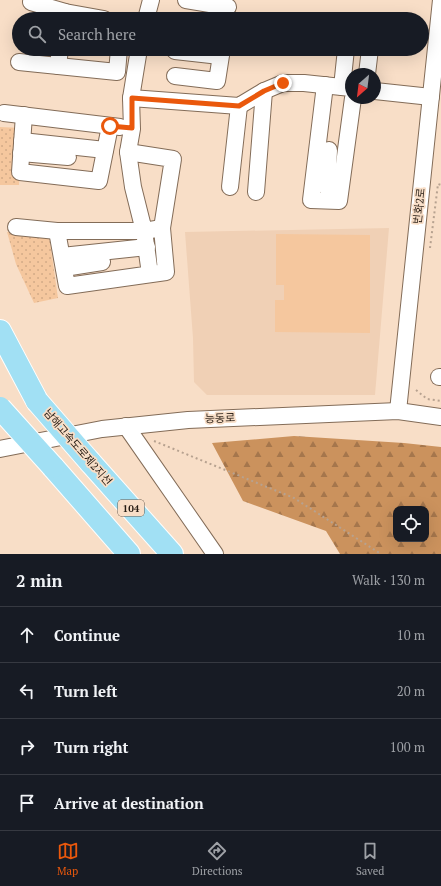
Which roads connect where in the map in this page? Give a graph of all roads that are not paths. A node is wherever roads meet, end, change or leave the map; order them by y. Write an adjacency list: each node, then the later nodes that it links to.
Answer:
1 (151, 0): 7 (street)
2 (186, 0): 5 (street)
3 (441, 0): 23 (street, 번화2로)
4 (31, 2): 6 (street)
5 (228, 9)
6 (55, 12)
7 (148, 12)
8 (59, 56): 15 (street)
9 (118, 56): 15 (street)
10 (138, 56): 24 (street)
11 (221, 56): 18 (street)
12 (346, 56): 16 (street)
13 (369, 56): 17 (street)
14 (19, 62): 15 (street)
15 (58, 66)
16 (347, 68)
17 (368, 68)
18 (175, 76)
19 (325, 85): 20 (street); 21 (street); 33 (street)
20 (345, 90)
21 (264, 91): 26 (street); 39 (street)
22 (381, 92): 23 (street)
23 (431, 97): 52 (street, 번화2로)
24 (132, 98): 26 (street); 30 (street)
25 (348, 104): 35 (street)
26 (239, 106): 37 (street)
27 (4, 113): 28 (street)
28 (24, 116): 29 (street); 31 (street)
29 (110, 126): 30 (street); 32 (street)
30 (132, 128): 34 (street)
31 (22, 147): 32 (street); 32 (street); 36 (street)
32 (105, 150)
33 (323, 150): 35 (street); 35 (street); 38 (street)
34 (128, 152): 41 (street); 43 (street)
35 (346, 152)
36 (68, 157)
37 (230, 187)
38 (327, 188)
39 (256, 192)
40 (16, 227): 42 (street)
41 (162, 228): 43 (street); 47 (street)
42 (57, 231): 43 (street); 46 (street)
43 (144, 231): 44 (street)
44 (147, 247): 46 (street); 47 (street)
45 (110, 261): 46 (street)
46 (63, 262): 47 (street)
47 (150, 274)
48 (0, 331): 50 (highway)
49 (0, 358): 50 (highway, 남해고속도로제2지선 / 104)
50 (37, 401): 57 (highway, 남해고속도로제2지선 / 104, bridge)
51 (0, 408): 56 (highway, bridge)
52 (398, 411): 53 (street, 능동로); 54 (street, 능동로)
53 (441, 417)
54 (126, 426): 55 (street, 능동로); 58 (street)
55 (0, 449)
56 (129, 554)
57 (172, 554)
58 (215, 554)

